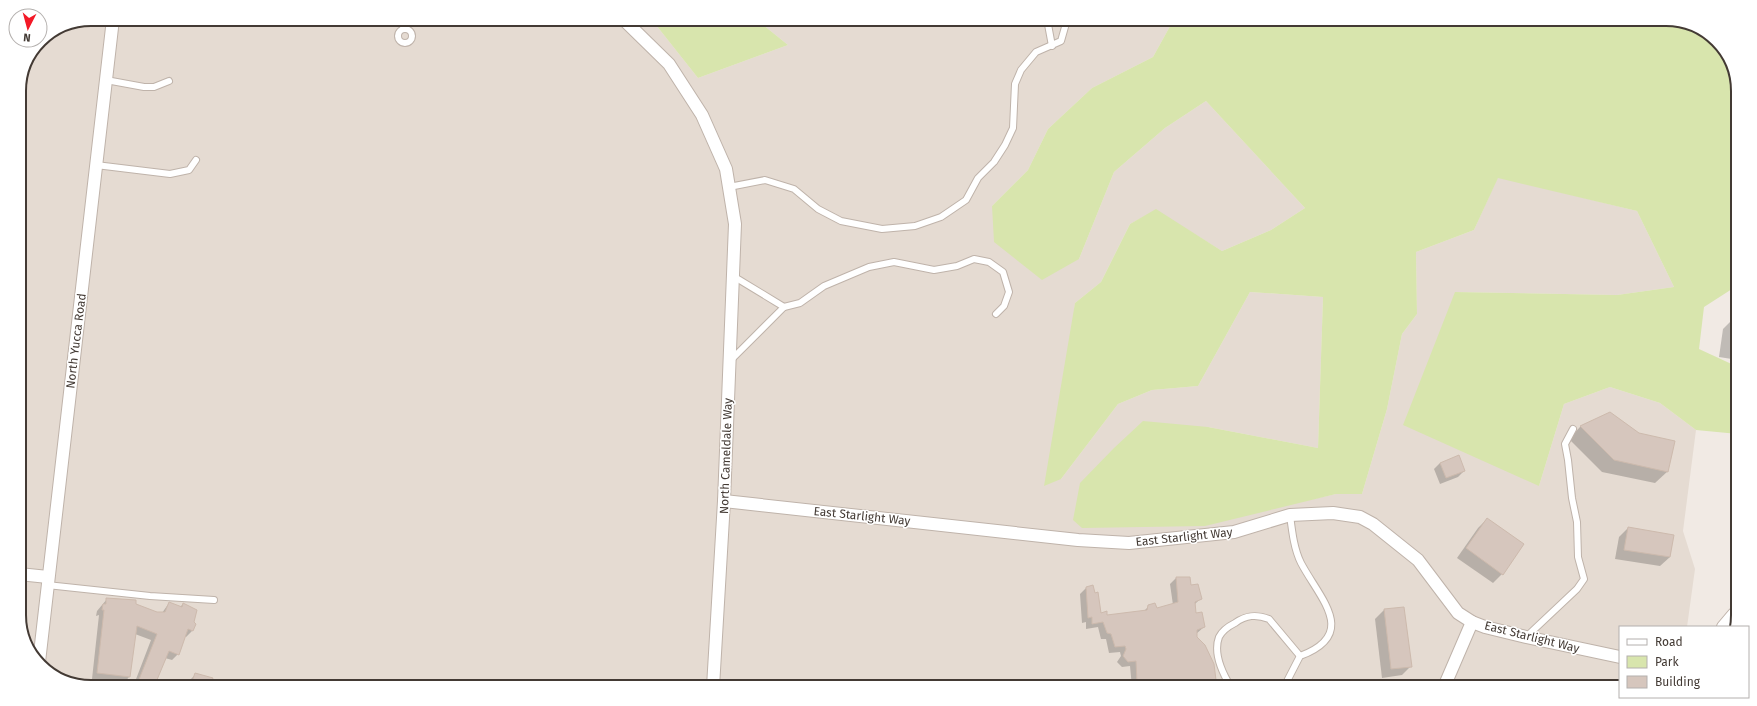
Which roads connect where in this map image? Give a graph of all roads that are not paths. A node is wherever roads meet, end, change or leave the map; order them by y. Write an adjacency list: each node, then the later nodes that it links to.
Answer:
1 (112, 26): 8 (street, North Yucca Road)
2 (403, 26): 6 (lane)
3 (629, 26): 12 (street, North Cameldale Way)
4 (1048, 26): 7 (lane)
5 (1065, 26): 7 (lane)
6 (404, 29)
7 (1052, 46): 12 (lane)
8 (106, 80): 9 (lane); 11 (street, North Yucca Road)
9 (169, 81)
10 (196, 160): 11 (lane)
11 (96, 165): 21 (street, North Yucca Road)
12 (729, 187): 13 (street, North Cameldale Way)
13 (733, 276): 14 (lane); 16 (street, North Cameldale Way)
14 (784, 307): 15 (lane); 16 (lane)
15 (996, 314)
16 (730, 362): 18 (street, North Cameldale Way)
17 (1573, 429): 26 (lane)
18 (724, 501): 19 (street, East Starlight Way); 30 (street, North Cameldale Way)
19 (1290, 516): 24 (street, East Starlight Way); 28 (lane)
20 (26, 576): 21 (street)
21 (48, 581): 22 (lane); 27 (street, North Yucca Road)
22 (214, 600)
23 (1731, 618): 25 (street)
24 (1472, 622): 26 (street, East Starlight Way); 33 (street)
25 (1724, 626)
26 (1526, 637): 29 (street, East Starlight Way)
27 (40, 654)
28 (1300, 656): 31 (lane); 32 (lane)
29 (1619, 657)
30 (713, 680)
31 (1227, 680)
32 (1288, 680)
33 (1447, 680)

